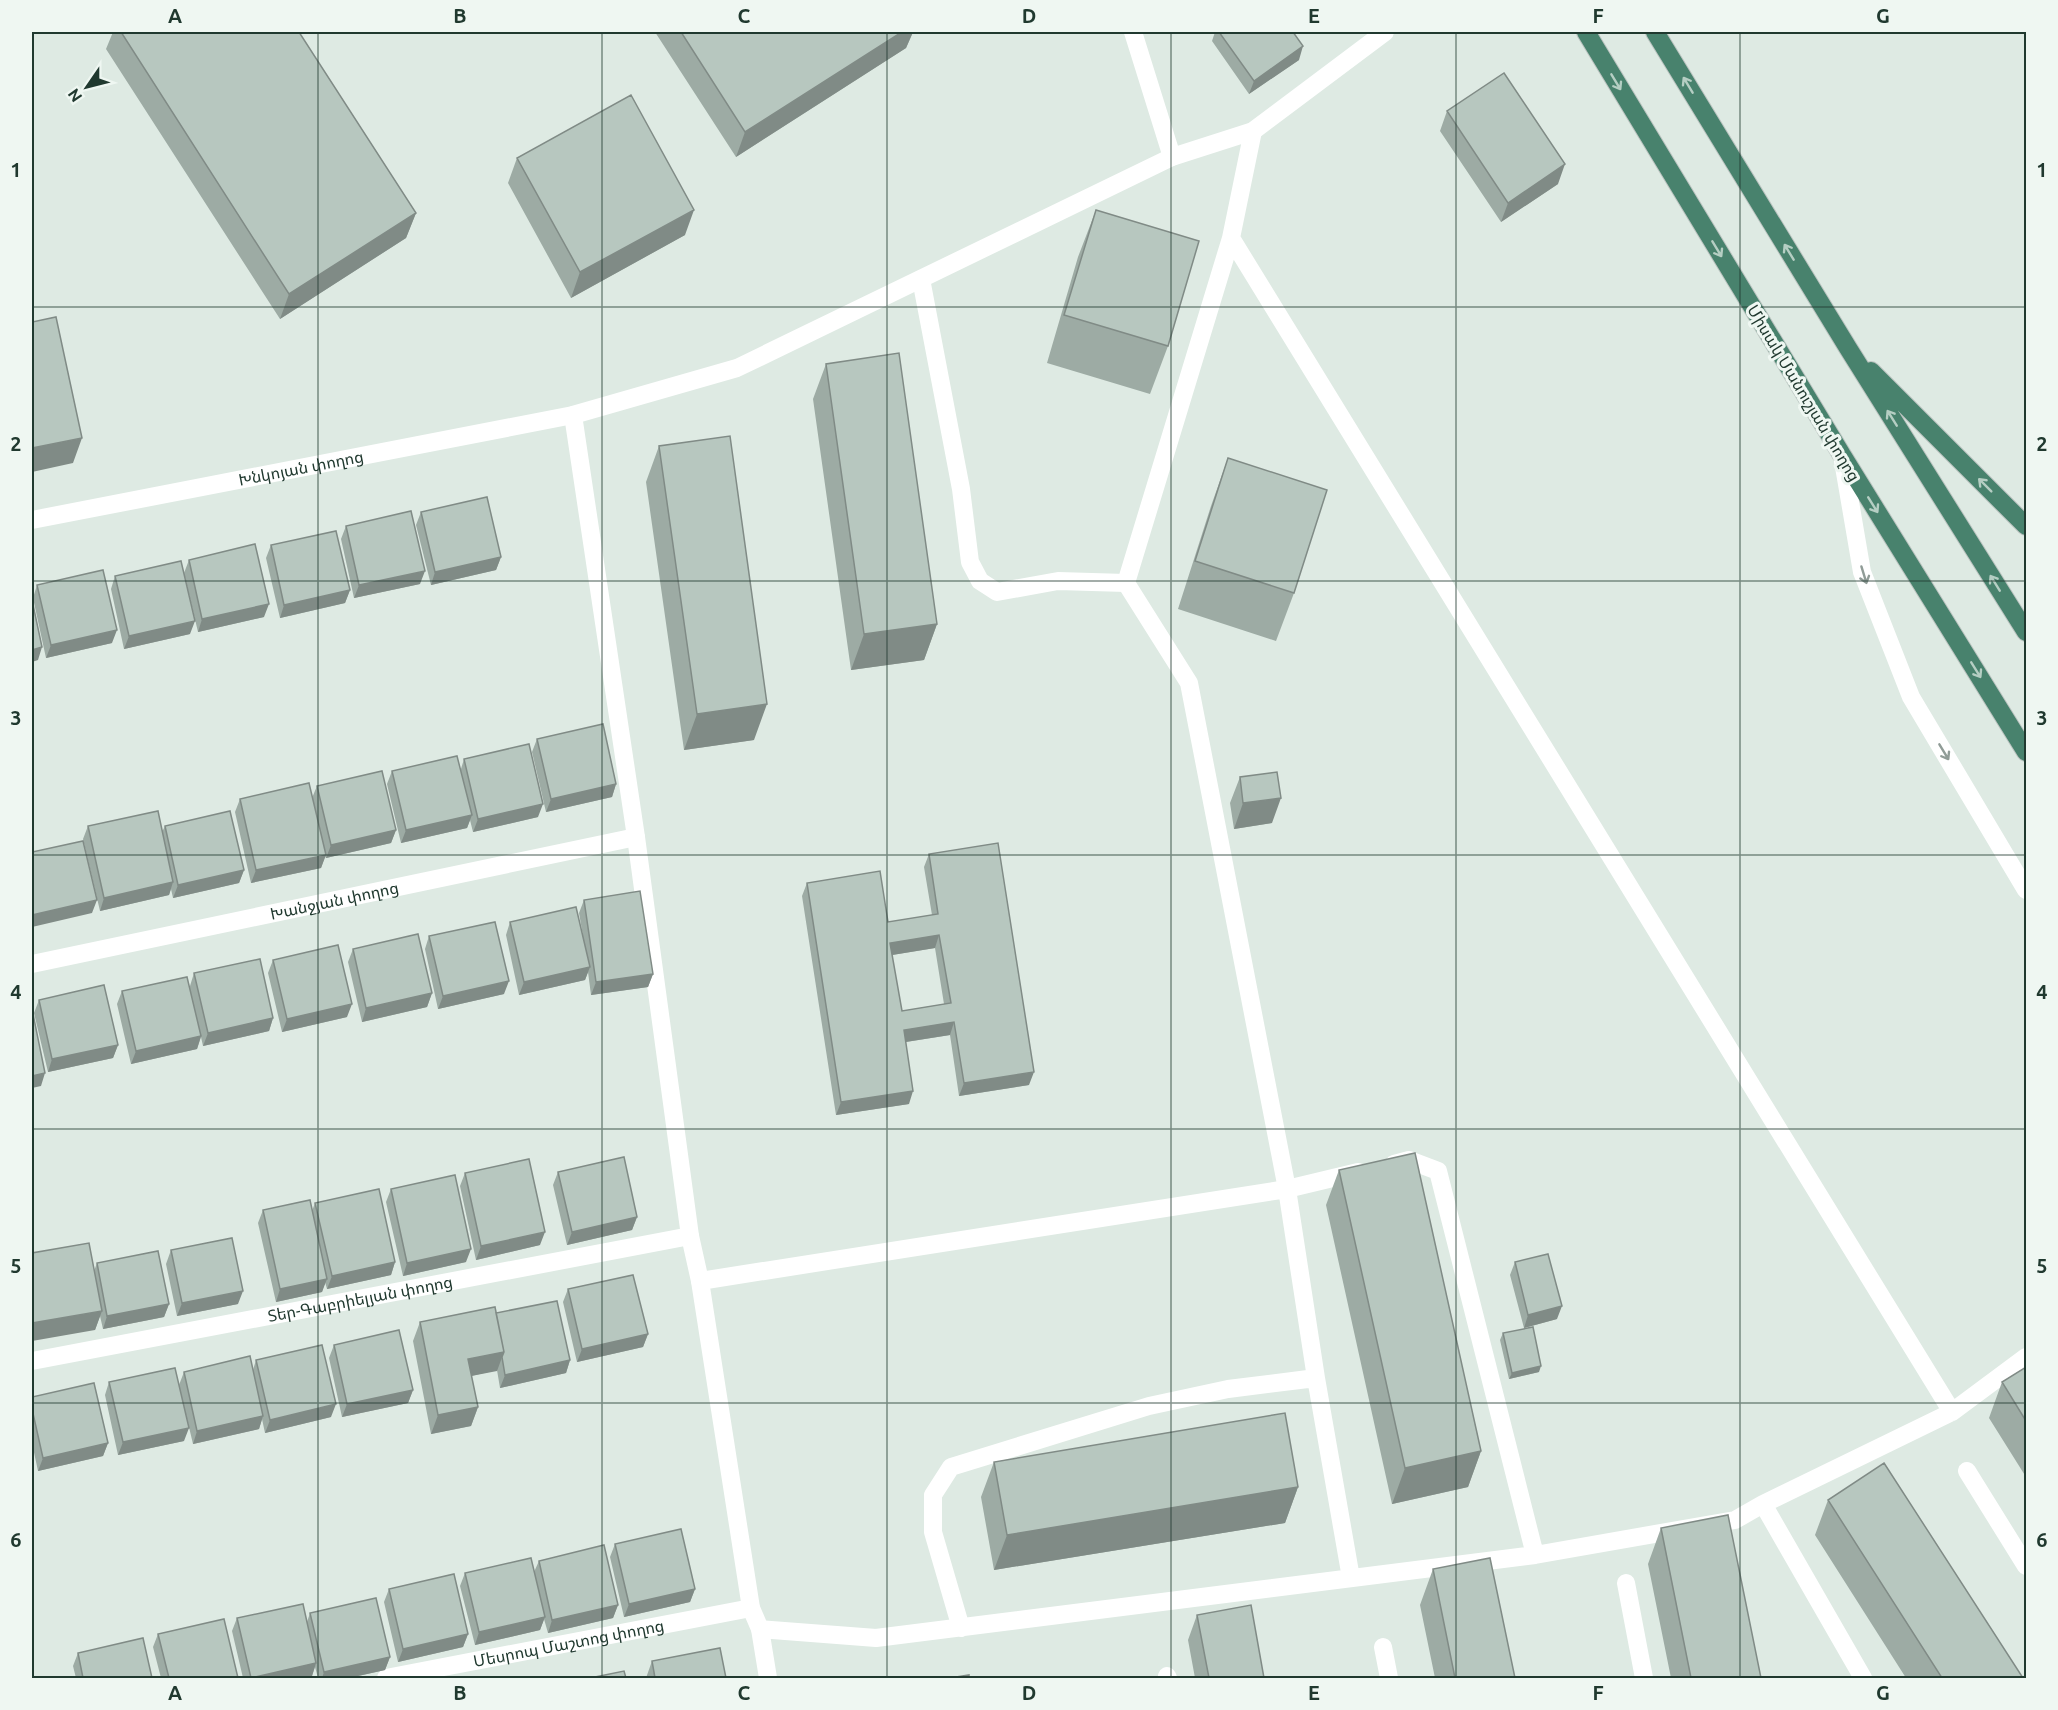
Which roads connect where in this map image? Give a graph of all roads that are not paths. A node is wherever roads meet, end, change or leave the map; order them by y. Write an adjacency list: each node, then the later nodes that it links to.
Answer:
1 (1133, 32): 6 (street)
2 (1385, 32): 5 (street, Խնկոյան փողոց)
3 (1586, 32): 11 (highway, Միսակ Մանուշյան փողոց, one-way to 11)
4 (1655, 32): 9 (highway, one-way to 4)
5 (1253, 131): 6 (street, Խնկոյան փողոց); 7 (street)
6 (1172, 157): 8 (street, Խնկոյան փողոց)
7 (1231, 238): 14 (street); 26 (street)
8 (921, 279): 10 (street, Խնկոյան փողոց); 14 (street)
9 (1848, 348): 13 (highway, one-way to 9); 15 (highway, one-way to 9)
10 (573, 416): 12 (street, Խնկոյան փողոց); 17 (street)
11 (1842, 455): 16 (highway, Միսակ Մանուշյան փողոց, one-way to 16); 18 (street, one-way to 18)
12 (32, 520)
13 (2026, 526)
14 (1126, 583): 20 (street)
15 (2026, 632)
16 (2026, 752)
17 (636, 837): 19 (street, Խանջյան փողոց); 21 (street)
18 (2026, 890)
19 (32, 964)
20 (1287, 1189): 22 (street); 25 (street); 29 (street)
21 (690, 1236): 22 (street); 24 (street, Տեր-Գաբրիելյան փողոց)
22 (700, 1281): 33 (street)
23 (2026, 1357): 26 (street)
24 (32, 1361)
25 (1316, 1378): 31 (street); 34 (street)
26 (1952, 1412): 28 (street)
27 (1967, 1471): 30 (street)
28 (1763, 1504): 29 (street); 41 (street)
29 (1535, 1555): 31 (street)
30 (2026, 1566)
31 (1350, 1578): 34 (street)
32 (1626, 1583): 40 (street)
33 (751, 1608): 35 (street); 37 (street, Մեսրոպ Մաշտոց փողոց)
34 (961, 1628): 35 (street)
35 (760, 1629): 38 (street)
36 (1383, 1647): 39 (street)
37 (386, 1678)
38 (768, 1678)
39 (1389, 1678)
40 (1644, 1678)
41 (1863, 1678)

